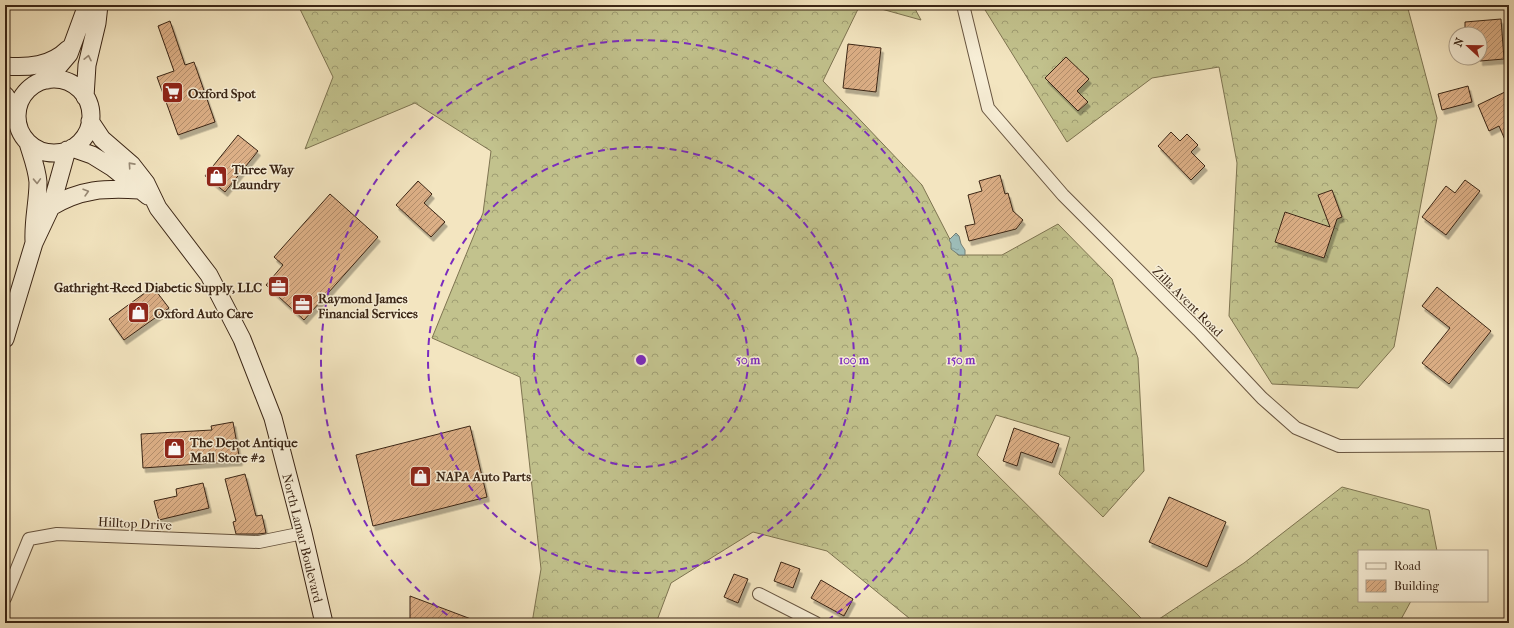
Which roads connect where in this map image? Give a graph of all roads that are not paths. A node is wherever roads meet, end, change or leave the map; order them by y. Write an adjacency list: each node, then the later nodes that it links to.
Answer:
1 (87, 5): 4 (main road)
2 (99, 5): 8 (main road, one-way to 2)
3 (963, 5): 17 (street, Zilla Avent Road)
4 (74, 41): 5 (main road); 6 (main road)
5 (5, 68): 6 (main road)
6 (44, 81): 8 (main road); 9 (main road)
7 (5, 96): 9 (main road)
8 (85, 97): 10 (main road)
9 (17, 113): 11 (main road)
10 (90, 121): 12 (main road); 13 (main road, North Lamar Boulevard, one-way to 10)
11 (28, 143): 12 (main road); 15 (main road, one-way to 15)
12 (69, 149): 13 (main road, North Lamar Boulevard); 14 (main road)
13 (145, 194): 14 (main road, one-way to 13); 18 (main road, North Lamar Boulevard)
14 (50, 208): 15 (main road)
15 (34, 243): 16 (main road)
16 (5, 339)
17 (1509, 445)
18 (303, 533): 20 (street, Hilltop Drive); 21 (main road, North Lamar Boulevard)
19 (759, 594): 22 (street)
20 (5, 598)
21 (324, 623)
22 (816, 623)

